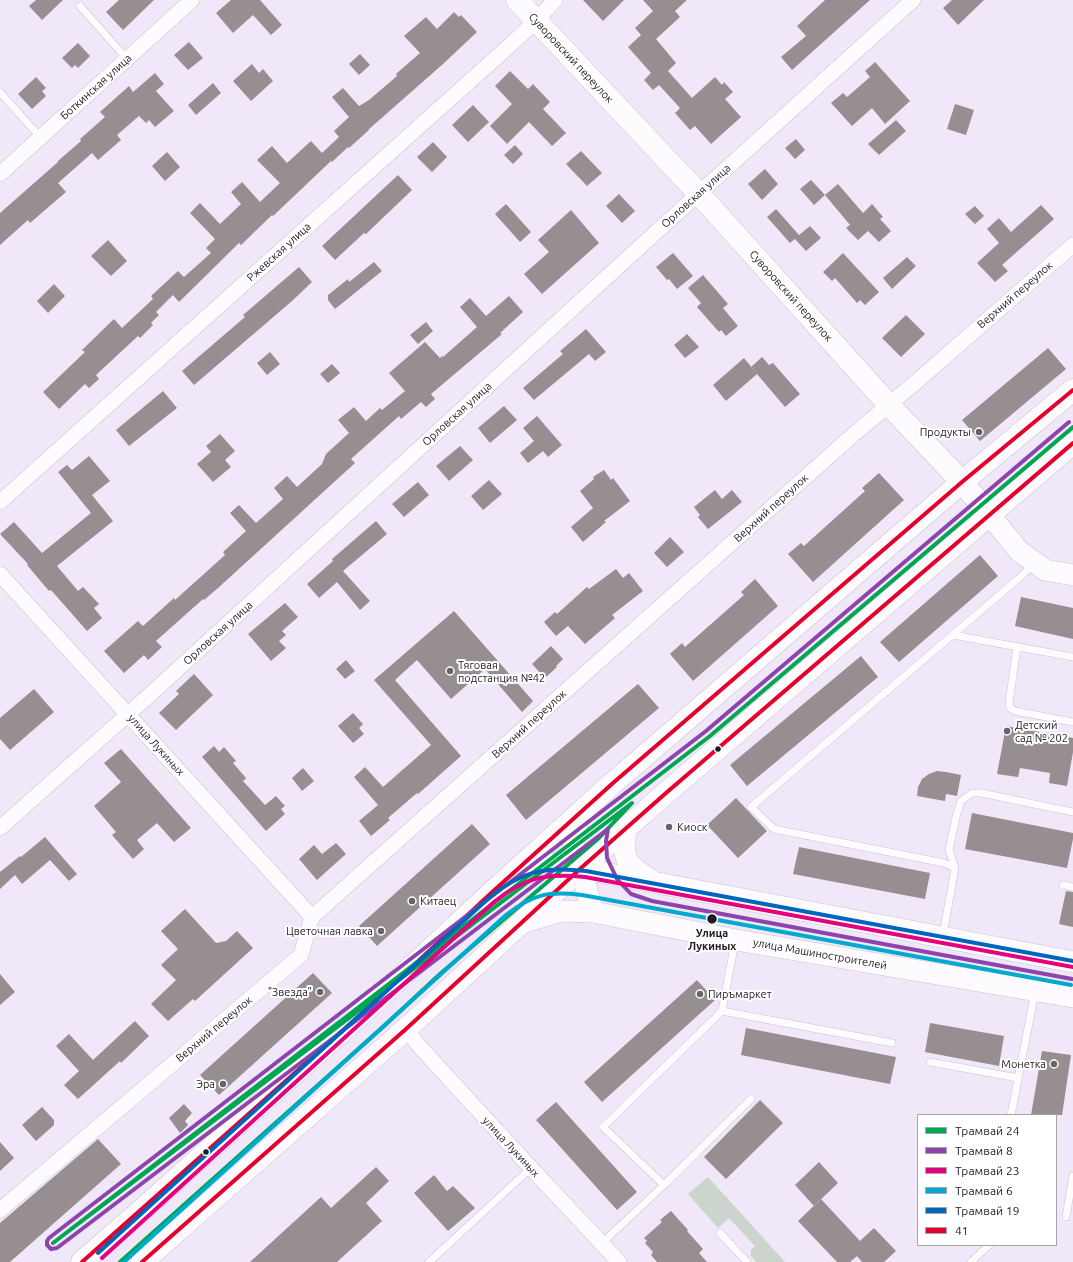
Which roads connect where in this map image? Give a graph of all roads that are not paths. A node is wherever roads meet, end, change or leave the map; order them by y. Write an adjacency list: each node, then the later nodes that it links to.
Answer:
1 (192, 0): 7 (street, Боткинская улица)
2 (517, 0): 6 (main road, Суворовский переулок)
3 (555, 0): 6 (street, Ржевская улица)
4 (913, 0): 11 (street, Орловская улица)
5 (80, 6): 7 (lane)
6 (536, 20): 11 (main road, Суворовский переулок); 17 (street, Ржевская улица)
7 (127, 59): 9 (street, Боткинская улица)
8 (0, 92): 9 (lane)
9 (40, 138): 10 (street, Боткинская улица)
10 (0, 174)
11 (698, 194): 14 (main road, Суворовский переулок); 25 (street, Орловская улица)
12 (1073, 245): 14 (street, Верхний переулок)
13 (1073, 390): 16 (main road)
14 (889, 405): 16 (main road, Суворовский переулок); 38 (street, Верхний переулок)
15 (1073, 443): 18 (main road)
16 (962, 482): 18 (main road, Суворовский переулок); 28 (main road)
17 (0, 502)
18 (989, 514): 19 (main road, Суворовский переулок); 30 (main road)
19 (1035, 563): 21 (main road, Суворовский переулок); 22 (lane)
20 (0, 574): 25 (street, улица Лукиных)
21 (1073, 575)
22 (953, 635): 23 (lane); 33 (lane)
23 (1017, 647): 24 (lane); 26 (lane)
24 (1073, 657)
25 (128, 714): 29 (street, Орловская улица); 38 (street, улица Лукиных)
26 (1073, 722)
27 (1073, 812): 33 (lane)
28 (579, 814): 31 (main road); 32 (main road)
29 (0, 828)
30 (626, 829): 32 (main road); 34 (main road)
31 (528, 860): 32 (main road); 60 (main road)
32 (581, 868): 34 (main road); 37 (main road); 39 (main road)
33 (955, 868): 40 (lane)
34 (655, 883): 40 (main road)
35 (1063, 885): 36 (lane)
36 (1073, 886)
37 (593, 912): 39 (main road, улица Машиностроителей); 41 (main road, улица Машиностроителей)
38 (312, 917): 55 (street, Верхний переулок)
39 (522, 923): 46 (main road)
40 (942, 937): 42 (main road)
41 (736, 940): 43 (main road, улица Машиностроителей); 45 (lane)
42 (1073, 962)
43 (1036, 990): 44 (main road, улица Машиностроителей); 49 (lane)
44 (1073, 997)
45 (722, 1011): 47 (lane); 54 (lane)
46 (406, 1029): 52 (street, улица Лукиных); 61 (main road)
47 (892, 1043)
48 (930, 1062): 49 (lane)
49 (1018, 1078): 51 (lane)
50 (751, 1099): 54 (lane)
51 (1011, 1114)
52 (531, 1168): 58 (street, улица Лукиных); 62 (lane)
53 (1073, 1176): 56 (lane)
54 (664, 1186): 58 (lane)
55 (0, 1210)
56 (1066, 1217)
57 (720, 1233): 64 (lane)
58 (602, 1243): 63 (street, улица Лукиных)
59 (988, 1246): 65 (lane)
60 (82, 1262)
61 (142, 1262)
62 (429, 1262)
63 (619, 1262)
64 (747, 1262)
65 (971, 1262)

